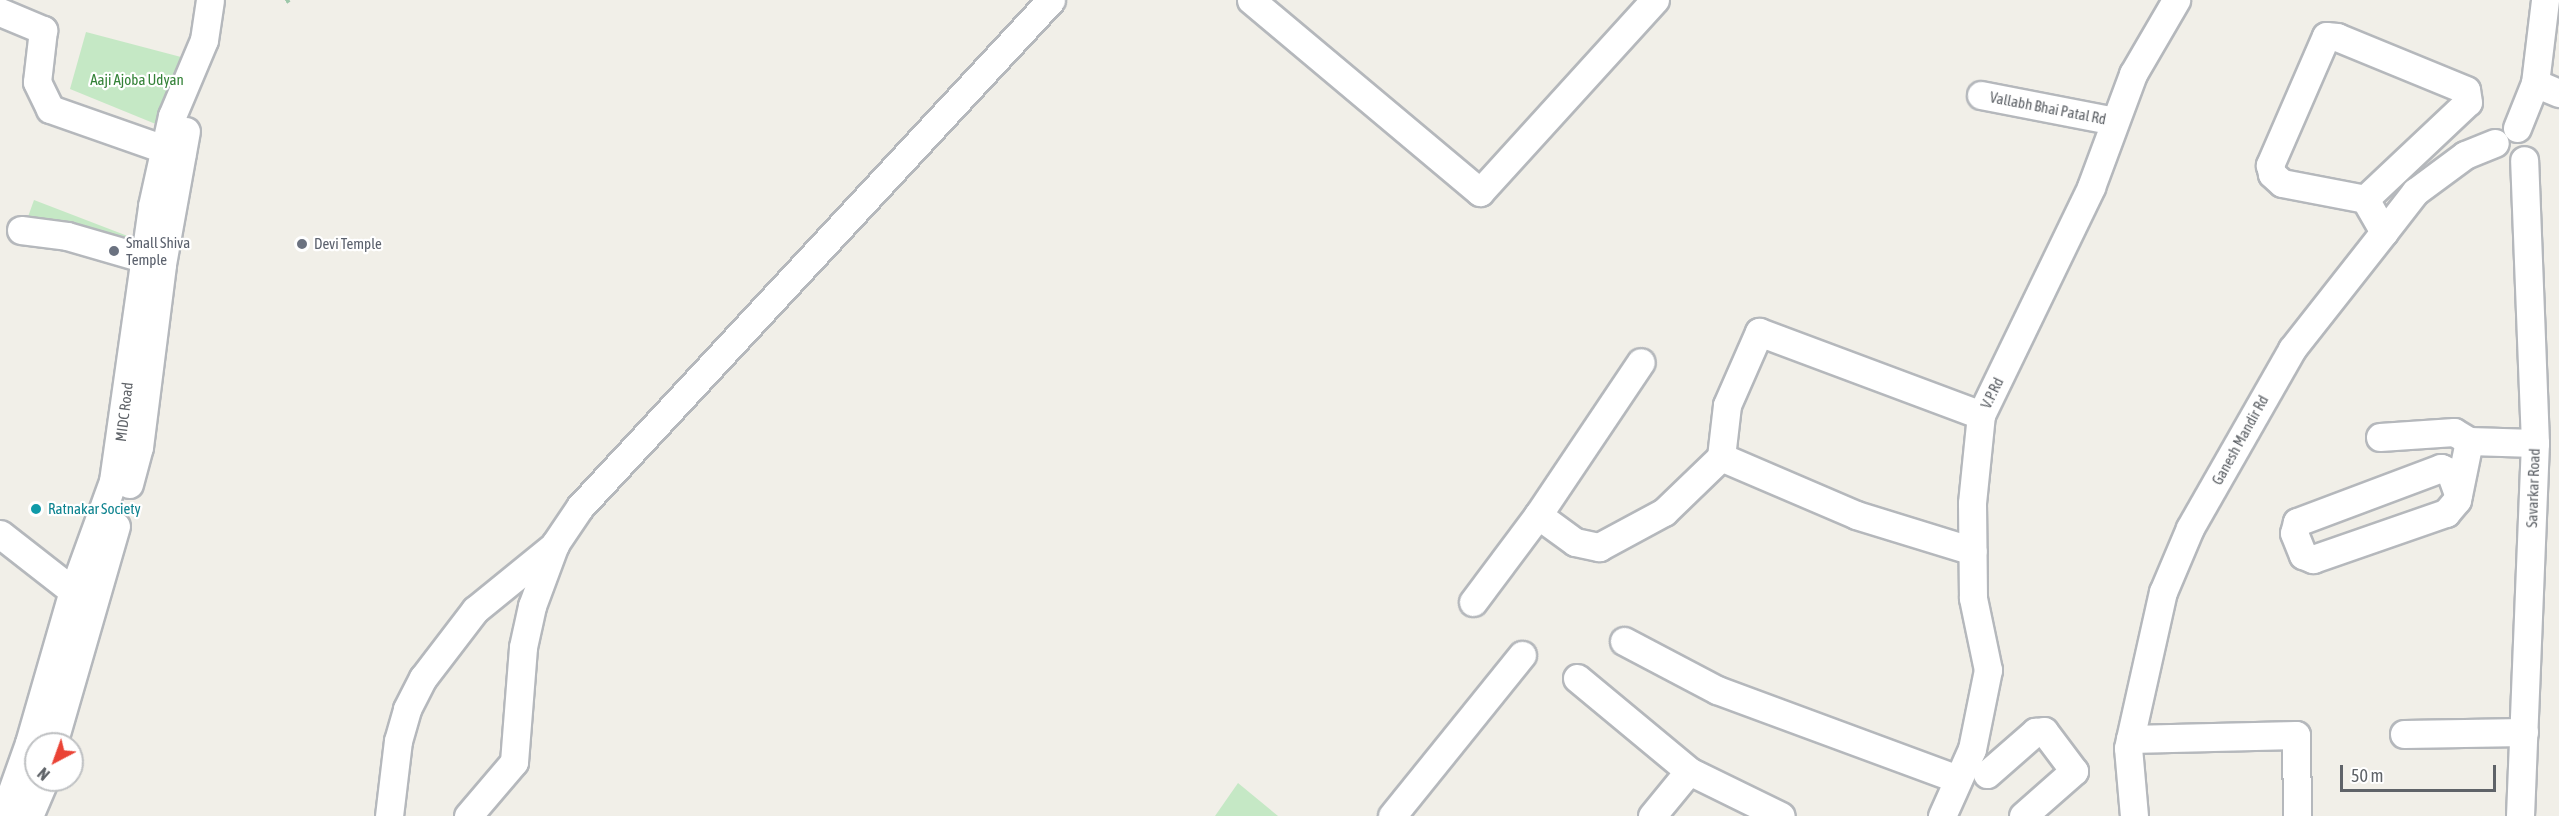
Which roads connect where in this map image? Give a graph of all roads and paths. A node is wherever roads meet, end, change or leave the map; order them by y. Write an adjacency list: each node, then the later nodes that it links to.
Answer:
1 (1051, 0): 28 (street)
2 (1251, 0): 3 (street)
3 (1656, 0)
4 (2176, 0): 10 (street, V.P.Rd)
5 (2545, 0): 8 (street)
6 (214, 4): 13 (street, MIDC Road)
7 (0, 12): 13 (street)
8 (2547, 88): 11 (street)
9 (1981, 95): 10 (street, Vallabh Bhai Patal Rd)
10 (2115, 121): 20 (street, V.P.Rd)
11 (2517, 128): 12 (street); 14 (street)
12 (2495, 143): 14 (street); 17 (street, Ganesh Mandir Rd)
13 (172, 152): 18 (street, MIDC Road)
14 (2524, 160): 23 (street, Savarkar Road)
15 (2365, 199): 15 (street); 17 (street)
16 (21, 231): 18 (street)
17 (2384, 232): 40 (street, Ganesh Mandir Rd)
18 (152, 262): 30 (street, MIDC Road)
19 (1641, 362): 26 (street)
20 (1982, 415): 24 (street); 29 (street, V.P.Rd)
21 (2380, 437): 22 (street)
22 (2469, 441): 23 (street); 25 (street)
23 (2535, 443): 38 (street, Savarkar Road)
24 (1721, 457): 26 (street); 29 (street)
25 (2458, 494): 25 (street)
26 (1538, 515): 31 (street)
27 (0, 534): 30 (street)
28 (555, 544): 48 (street); 49 (street)
29 (1973, 551): 42 (street, V.P.Rd)
30 (83, 595): 35 (street, MIDC Road)
31 (1473, 602)
32 (1624, 641): 42 (street)
33 (1522, 655): 50 (street)
34 (1577, 678): 41 (street)
35 (56, 689): 36 (street, MIDC Road); 37 (street)
36 (41, 732)
37 (54, 732)
38 (2524, 732): 39 (street); 45 (street, Savarkar Road)
39 (2404, 734)
40 (2130, 739): 55 (street, Ganesh Mandir Rd); 56 (street)
41 (1689, 771): 51 (street); 52 (street)
42 (1977, 775): 53 (street, V.P.Rd); 54 (street)
43 (24, 776): 46 (street, MIDC Road)
44 (39, 792): 47 (street)
45 (2525, 815)
46 (3, 816)
47 (29, 816)
48 (389, 816)
49 (468, 816)
50 (1392, 816)
51 (1652, 816)
52 (1781, 816)
53 (1942, 816)
54 (2023, 816)
55 (2134, 816)
56 (2297, 816)

